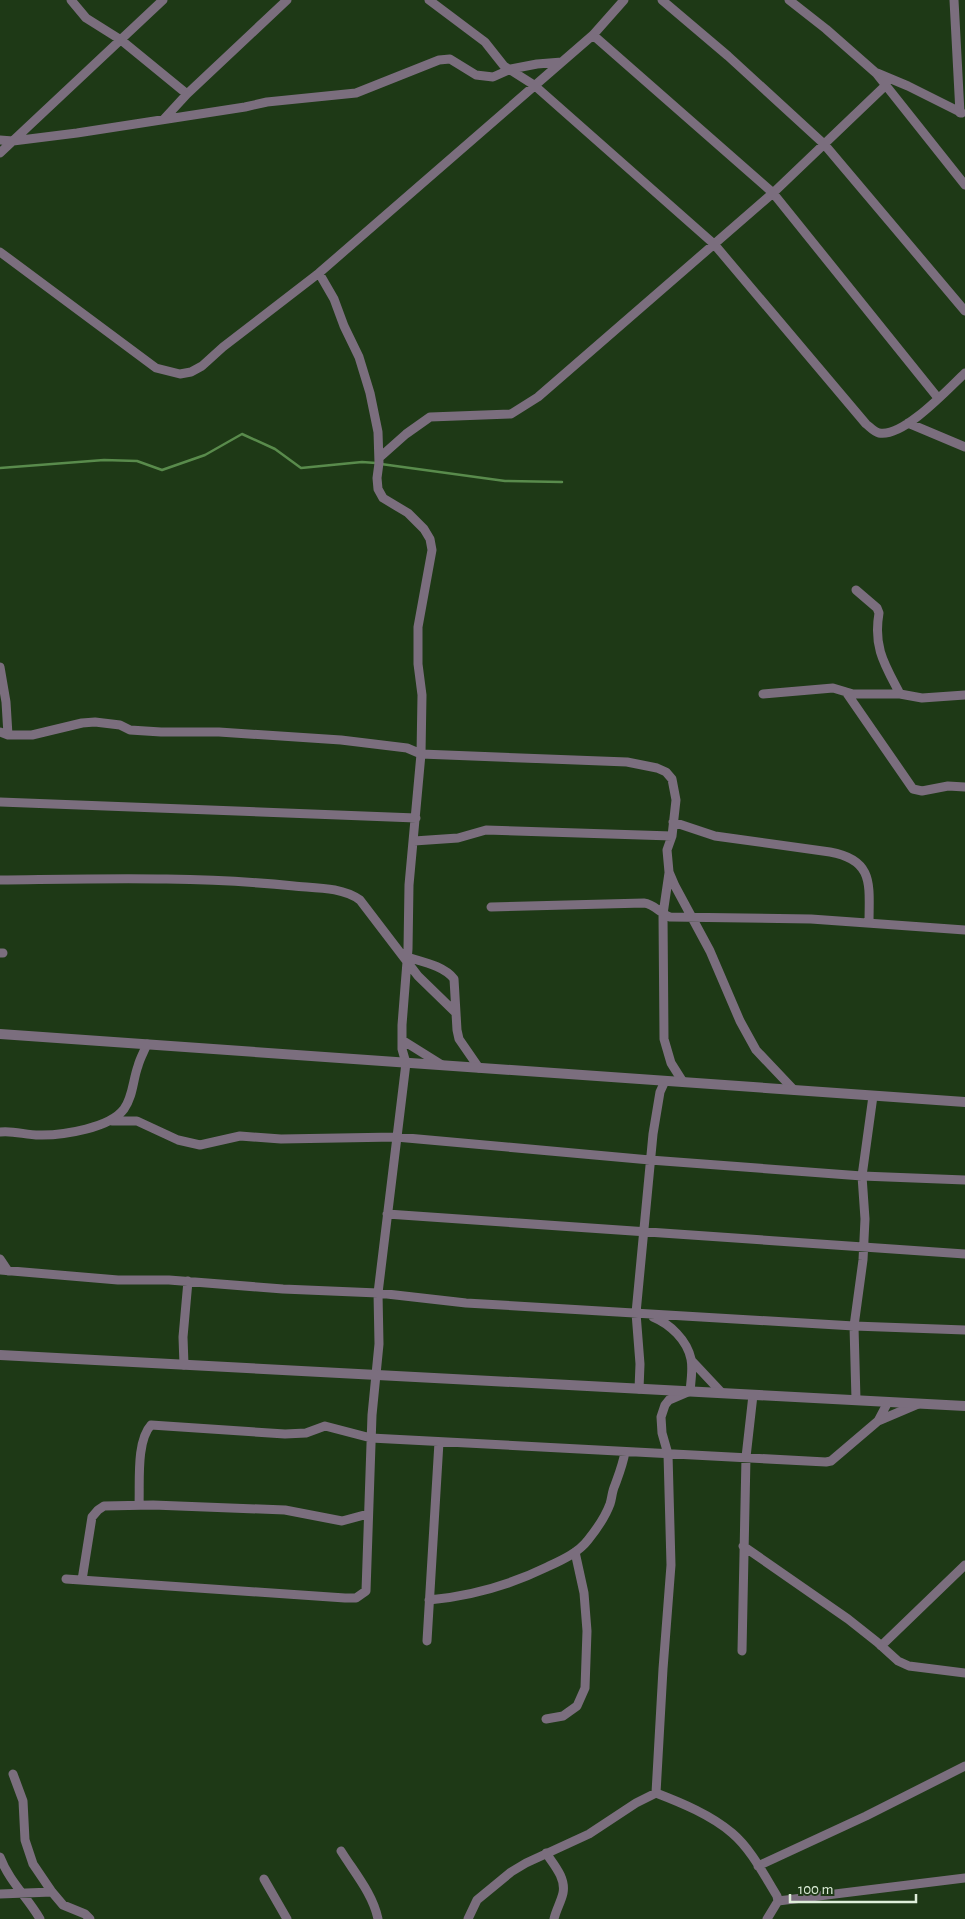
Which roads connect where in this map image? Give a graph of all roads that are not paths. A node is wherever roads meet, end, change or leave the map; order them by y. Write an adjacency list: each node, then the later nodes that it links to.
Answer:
1 (71, 0): 10 (street)
2 (163, 0): 10 (street)
3 (287, 0): 16 (street)
4 (429, 0): 12 (street)
5 (624, 0): 9 (street)
6 (662, 0): 21 (street)
7 (789, 0): 13 (street)
8 (954, 0): 17 (street)
9 (594, 35): 11 (street); 24 (street)
10 (121, 40): 16 (street); 20 (street)
11 (562, 62): 12 (street); 14 (street)
12 (511, 69): 14 (street); 18 (street)
13 (876, 73): 15 (street); 17 (street)
14 (534, 85): 25 (street); 27 (street)
15 (886, 85): 21 (street); 23 (street)
16 (187, 94): 18 (street)
17 (962, 113)
18 (164, 120): 20 (street)
19 (0, 140): 20 (street)
20 (13, 141): 22 (street)
21 (824, 144): 24 (street); 28 (street)
22 (0, 153)
23 (965, 185)
24 (773, 193): 25 (street); 30 (street)
25 (714, 244): 31 (street); 33 (street)
26 (0, 252): 27 (street)
27 (319, 273): 33 (street)
28 (965, 311)
29 (965, 373): 30 (street)
30 (938, 398): 31 (street)
31 (908, 423): 32 (street)
32 (965, 446)
33 (379, 458): 41 (street)
34 (856, 590): 38 (street)
35 (0, 666): 40 (street)
36 (846, 692): 37 (street); 38 (street); 42 (street)
37 (762, 694)
38 (900, 694): 39 (street)
39 (965, 695)
40 (4, 734): 41 (street)
41 (421, 754): 44 (street); 45 (street)
42 (965, 787)
43 (0, 802): 44 (street)
44 (416, 818): 47 (street)
45 (673, 822): 46 (street); 53 (street)
46 (672, 836): 47 (street); 48 (street)
47 (414, 841): 55 (street)
48 (670, 872): 51 (street); 52 (street)
49 (0, 880): 55 (street)
50 (491, 907): 51 (street)
51 (663, 914): 52 (street); 64 (street)
52 (694, 919): 53 (street); 65 (street)
53 (870, 923): 54 (street)
54 (965, 930)
55 (407, 959): 56 (street); 56 (street); 58 (street)
56 (455, 1012): 62 (street)
57 (0, 1034): 59 (street)
58 (402, 1040): 60 (street); 61 (street)
59 (146, 1044): 60 (street); 68 (street)
60 (406, 1063): 61 (street); 70 (street)
61 (442, 1065): 62 (street)
62 (479, 1068): 63 (street)
63 (665, 1081): 64 (street); 71 (street)
64 (683, 1082): 65 (street)
65 (794, 1090): 66 (street)
66 (873, 1096): 67 (street); 72 (street)
67 (965, 1102)
68 (112, 1121): 69 (street); 70 (street)
69 (0, 1132)
70 (396, 1138): 71 (street); 74 (street)
71 (650, 1160): 72 (street); 75 (street)
72 (862, 1176): 73 (street); 76 (street)
73 (965, 1180)
74 (387, 1214): 75 (street); 81 (street)
75 (643, 1232): 76 (street); 82 (street)
76 (864, 1246): 77 (street); 83 (street)
77 (965, 1254)
78 (0, 1259): 79 (street)
79 (4, 1271): 80 (street)
80 (188, 1281): 81 (street); 87 (street)
81 (378, 1293): 82 (street); 88 (street)
82 (640, 1314): 83 (street); 86 (street); 89 (street)
83 (854, 1326): 84 (street); 93 (street)
84 (965, 1330)
85 (0, 1355): 87 (street)
86 (692, 1361): 90 (street); 91 (street)
87 (184, 1365): 88 (street)
88 (377, 1375): 89 (street); 98 (street)
89 (639, 1389): 90 (street)
90 (690, 1391): 91 (street); 101 (street)
91 (722, 1393): 92 (street)
92 (753, 1394): 93 (street); 102 (street)
93 (856, 1400): 94 (street)
94 (888, 1402): 95 (street); 97 (street)
95 (920, 1403): 96 (street); 97 (street)
96 (965, 1406)
97 (878, 1421): 102 (street)
98 (371, 1438): 99 (street); 103 (street); 104 (street)
99 (439, 1442): 100 (street); 110 (street)
100 (625, 1452): 101 (street); 106 (street)
101 (668, 1454): 102 (street); 118 (street)
102 (746, 1457): 105 (street)
103 (138, 1505): 104 (street); 109 (street)
104 (368, 1514): 109 (street)
105 (744, 1546): 112 (street); 113 (street)
106 (575, 1552): 110 (street); 115 (street)
107 (965, 1565): 112 (street)
108 (66, 1578): 109 (street)
109 (82, 1580)
110 (429, 1600): 111 (street)
111 (427, 1641)
112 (882, 1646): 114 (street)
113 (742, 1650)
114 (965, 1673)
115 (546, 1719)
116 (965, 1766): 122 (street)
117 (12, 1774): 125 (street)
118 (656, 1793): 120 (street); 122 (street)
119 (341, 1851): 132 (street)
120 (546, 1854): 133 (street); 134 (street)
121 (0, 1857): 126 (street)
122 (758, 1866): 128 (street)
123 (965, 1878): 128 (street)
124 (264, 1879): 131 (street)
125 (52, 1892): 126 (street); 130 (street)
126 (21, 1893): 127 (street); 129 (street)
127 (0, 1894)
128 (778, 1900): 135 (street)
129 (40, 1919)
130 (90, 1919)
131 (287, 1919)
132 (378, 1919)
133 (468, 1919)
134 (554, 1919)
135 (767, 1919)

